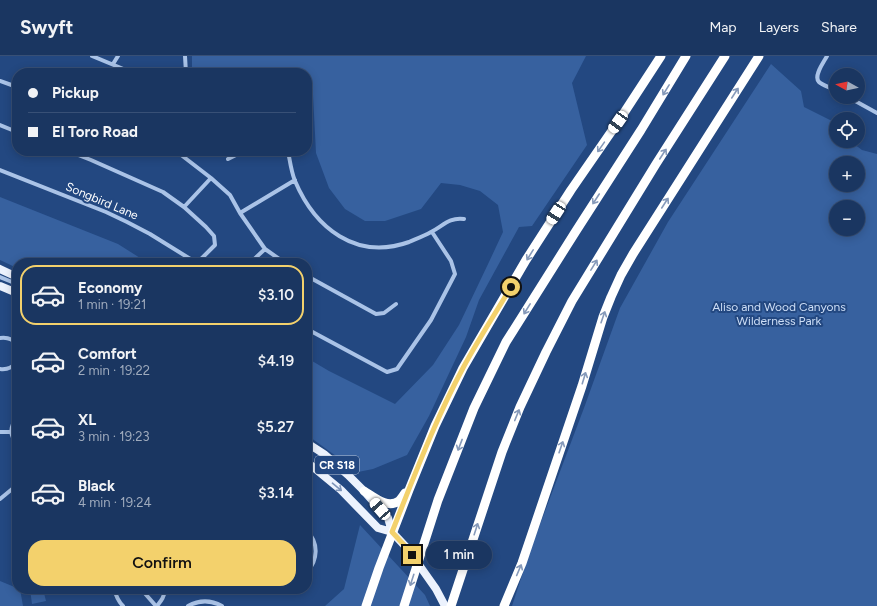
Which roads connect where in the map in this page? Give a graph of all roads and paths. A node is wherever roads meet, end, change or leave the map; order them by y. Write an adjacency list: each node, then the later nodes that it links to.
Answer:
1 (92, 56): 9 (street)
2 (118, 56): 9 (street)
3 (185, 56): 11 (street)
4 (661, 56): 56 (highway, one-way to 56)
5 (686, 56): 65 (highway, one-way to 65)
6 (725, 56): 72 (highway, one-way to 6)
7 (759, 56): 73 (highway, one-way to 7)
8 (827, 56): 14 (street)
9 (113, 64): 10 (street)
10 (122, 68)
11 (186, 68)
12 (0, 81): 13 (street)
13 (12, 85)
14 (829, 87)
15 (861, 104): 16 (street)
16 (877, 113)
17 (0, 125): 18 (street)
18 (12, 130)
19 (81, 156): 27 (street)
20 (182, 156): 25 (street)
21 (234, 156): 23 (street)
22 (289, 156): 26 (street)
23 (228, 159)
24 (0, 170): 32 (street, Songbird Lane)
25 (211, 178): 27 (street); 28 (street)
26 (295, 180): 28 (street); 30 (street)
27 (184, 207): 33 (street, Songbird Lane)
28 (240, 213): 31 (street)
29 (464, 219): 30 (street)
30 (432, 232): 44 (street)
31 (265, 249): 34 (street); 35 (street)
32 (189, 258)
33 (202, 258)
34 (255, 258)
35 (278, 258)
36 (0, 269): 37 (main road)
37 (12, 275)
38 (0, 276): 40 (street)
39 (312, 279): 43 (street)
40 (12, 282)
41 (0, 286): 42 (main road)
42 (12, 291)
43 (396, 304)
44 (312, 332)
45 (0, 338): 46 (street)
46 (12, 340)
47 (12, 367): 48 (street)
48 (0, 369)
49 (12, 426): 51 (street)
50 (0, 432): 51 (street)
51 (11, 432): 52 (street)
52 (12, 437)
53 (312, 446): 57 (main road, CR S18)
54 (312, 466): 59 (main road, CR S18, one-way to 59)
55 (12, 489): 58 (street)
56 (409, 490): 57 (highway); 59 (highway)
57 (364, 491): 59 (main road, CR S18)
58 (0, 499)
59 (392, 532): 70 (highway); 71 (main road, CR S18)
60 (312, 537): 61 (street)
61 (312, 566)
62 (115, 594): 66 (street)
63 (145, 594): 67 (street)
64 (164, 594): 67 (street)
65 (405, 602)
66 (123, 606)
67 (156, 606)
68 (188, 606): 69 (street)
69 (222, 606)
70 (366, 606)
71 (445, 606)
72 (451, 606)
73 (504, 606)

